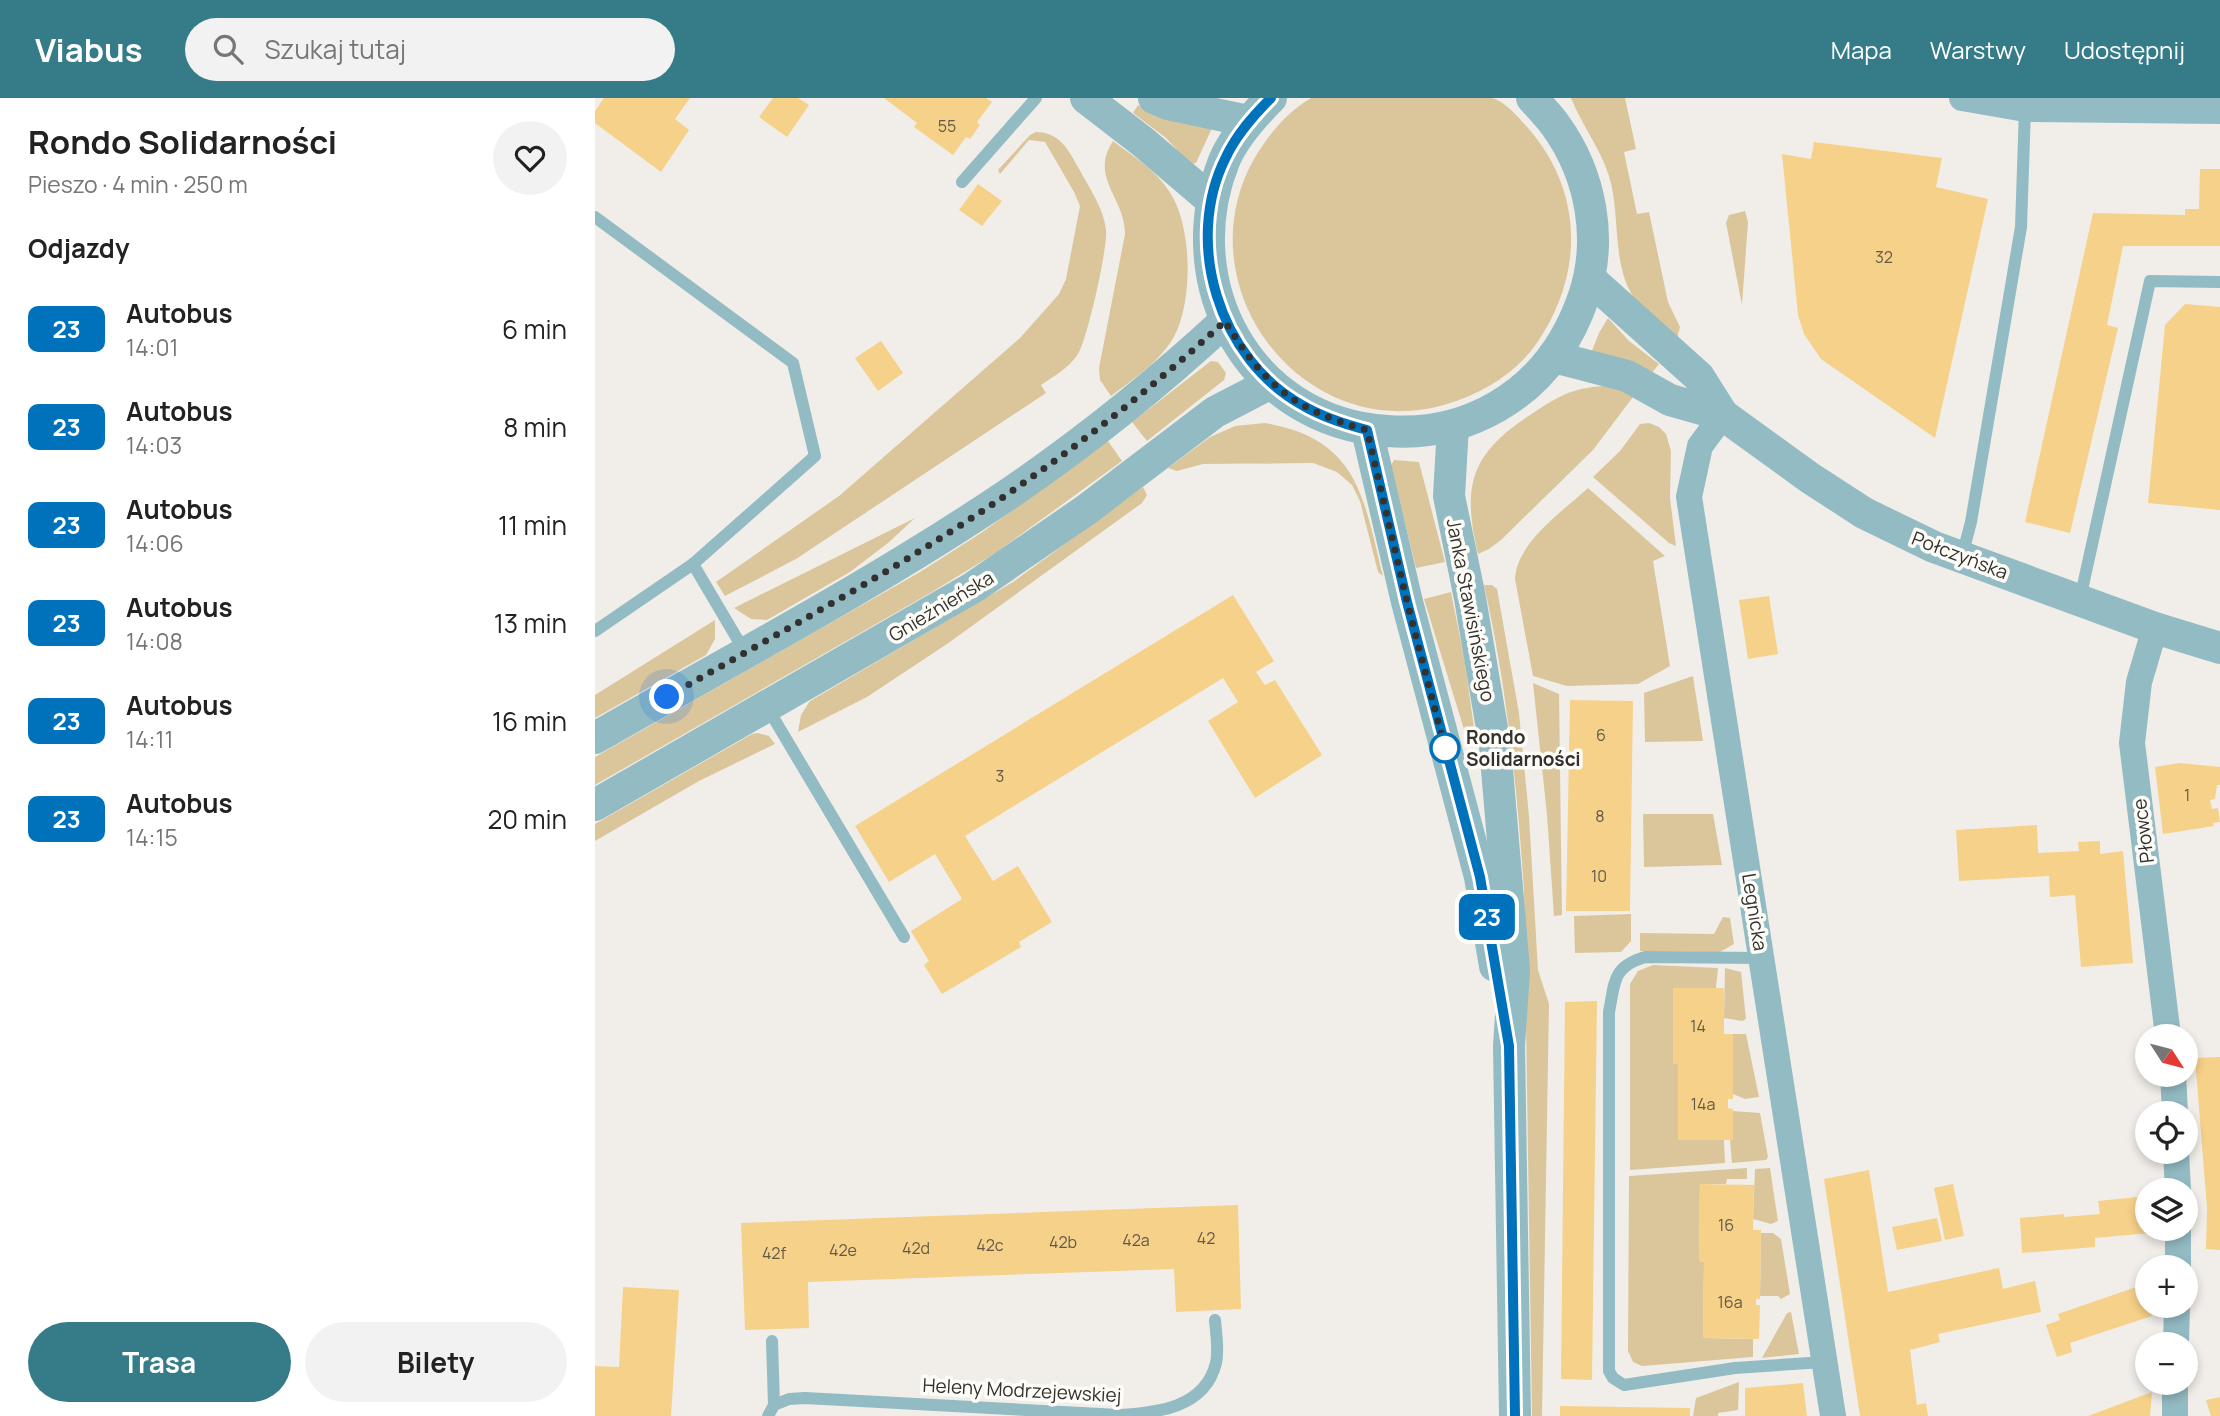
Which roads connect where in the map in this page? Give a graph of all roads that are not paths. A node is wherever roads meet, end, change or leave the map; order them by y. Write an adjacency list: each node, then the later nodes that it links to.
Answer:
1 (1036, 98): 10 (lane)
2 (1086, 98): 11 (street)
3 (1154, 98): 9 (street)
4 (1271, 98): 9 (street)
5 (1532, 98): 13 (street)
6 (1962, 98): 7 (street)
7 (2025, 108): 8 (street); 21 (lane)
8 (2220, 111)
9 (1248, 121): 11 (street)
10 (962, 182)
11 (1211, 200): 15 (street)
12 (595, 217): 22 (lane)
13 (1590, 279): 16 (street); 18 (street, Połczyńska)
14 (2220, 282): 23 (lane)
15 (1225, 321): 17 (street); 27 (street)
16 (1554, 357): 18 (street, Połczyńska); 19 (street)
17 (1271, 383): 20 (street); 28 (street, Gnieźnieńska)
18 (1723, 415): 21 (street, Połczyńska); 32 (street, Legnicka)
19 (1453, 426): 20 (street); 34 (street, Janka Stawisińskiego)
20 (1367, 430): 34 (street, Janka Stawisińskiego)
21 (1962, 556): 23 (street, Połczyńska)
22 (693, 564): 25 (lane); 27 (lane)
23 (2080, 600): 24 (street, Połczyńska)
24 (2155, 628): 26 (street, Połczyńska); 33 (street, Płowce)
25 (595, 631)
26 (2220, 648)
27 (745, 652): 29 (street)
28 (767, 707): 30 (street, Gnieźnieńska); 31 (lane)
29 (595, 738)
30 (595, 805)
31 (904, 937)
32 (1762, 958): 37 (street, Legnicka); 37 (lane)
33 (2167, 1024)
34 (1509, 1046): 40 (street, Janka Stawisińskiego)
35 (1215, 1320): 39 (lane, Heleny Modrzejewskiej)
36 (772, 1341): 39 (lane)
37 (1824, 1362): 41 (street, Legnicka)
38 (2175, 1395): 42 (street)
39 (771, 1410)
40 (1515, 1416)
41 (1833, 1416)
42 (2175, 1416)

